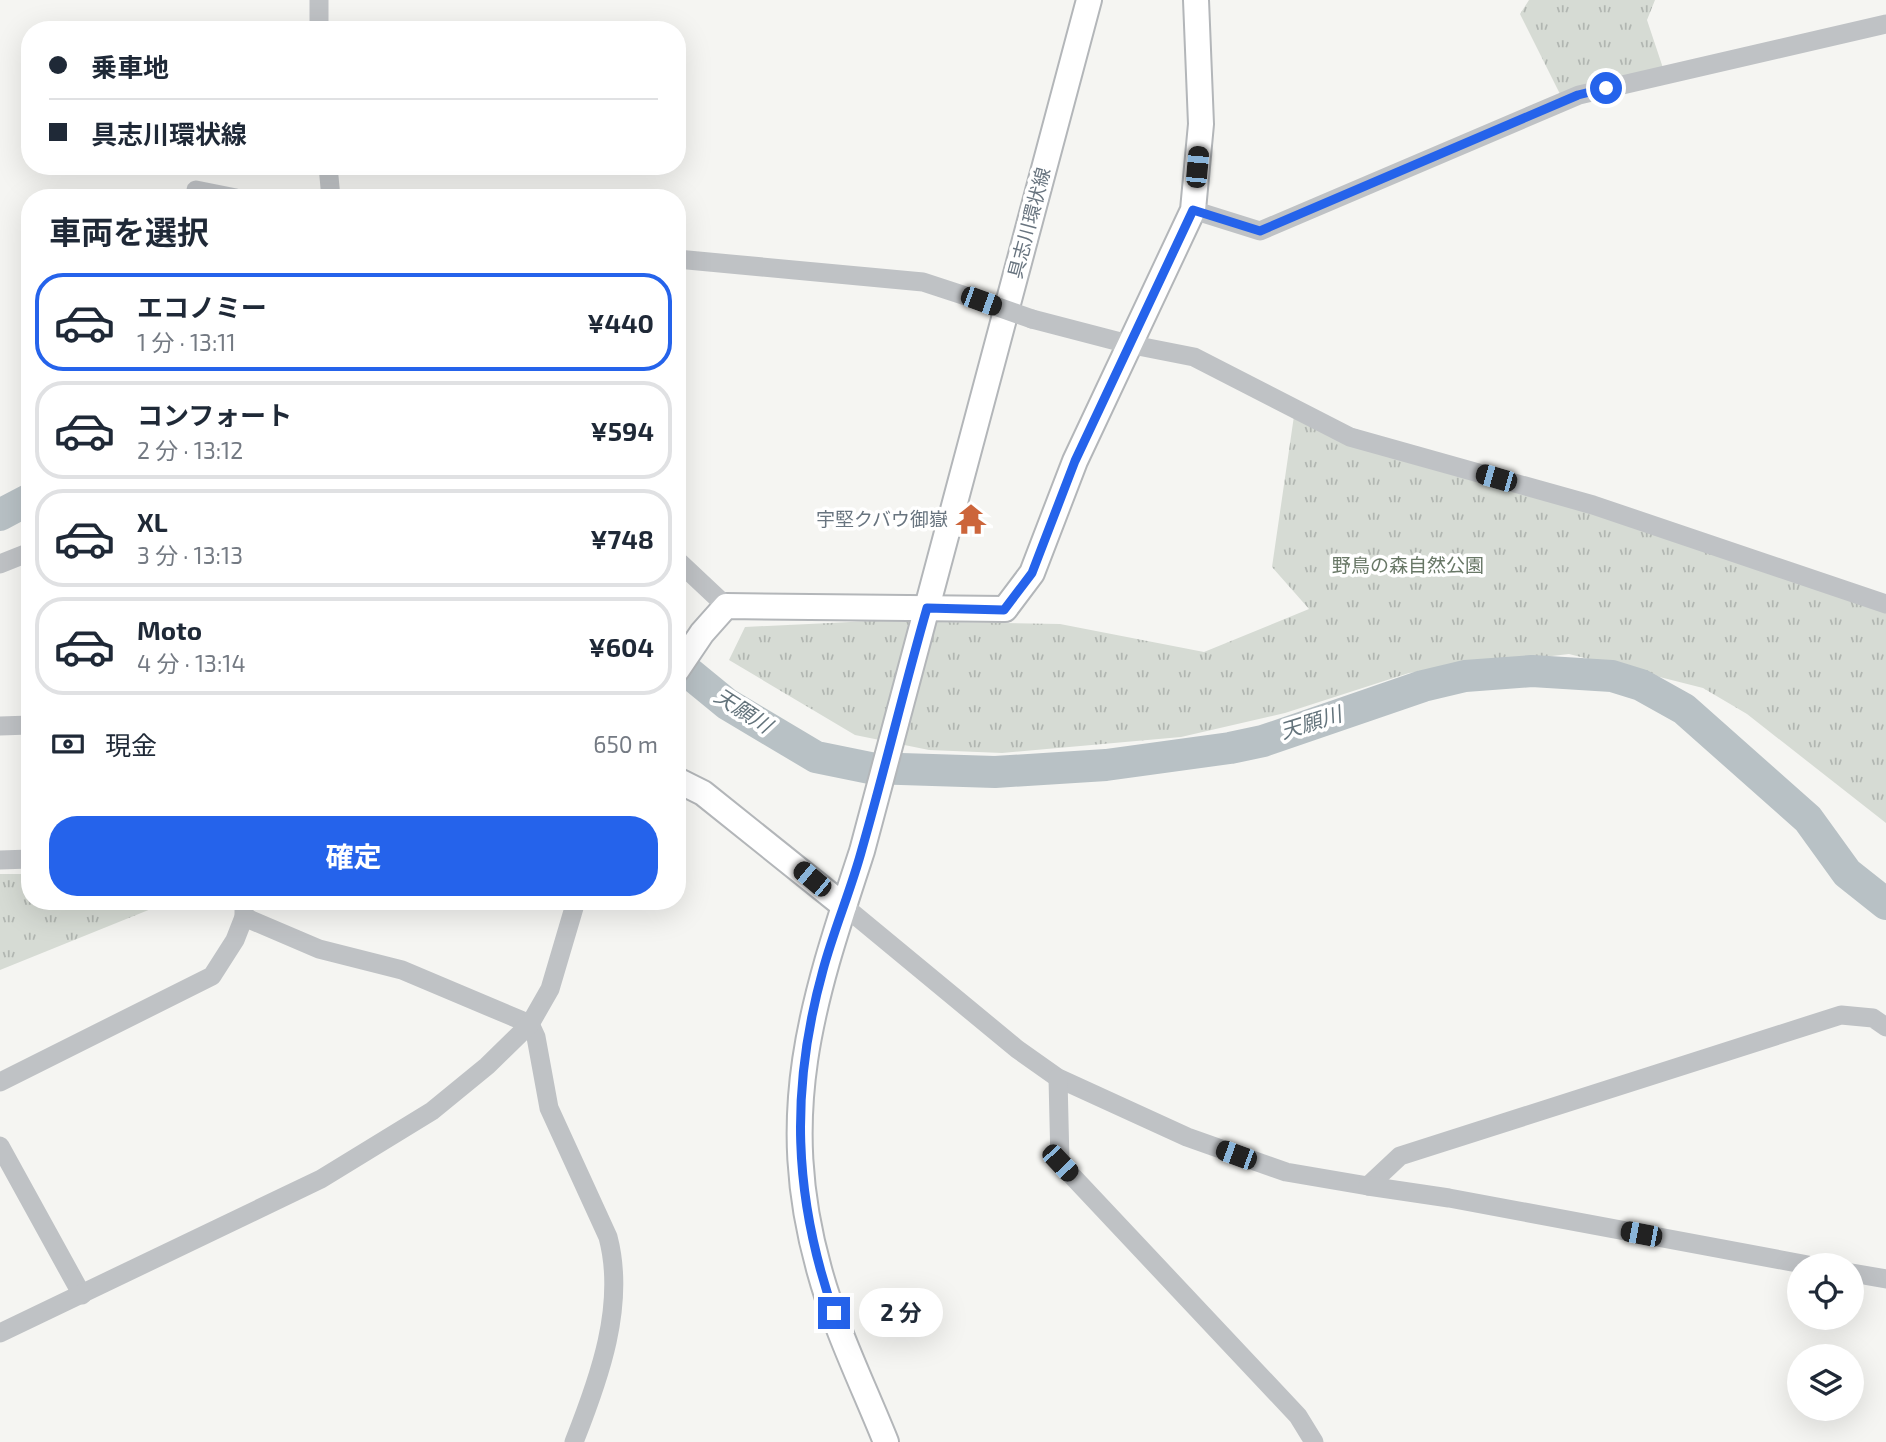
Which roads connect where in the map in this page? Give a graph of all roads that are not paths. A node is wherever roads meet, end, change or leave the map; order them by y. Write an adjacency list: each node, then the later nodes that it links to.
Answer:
1 (319, 0): 4 (street)
2 (1089, 0): 14 (main road, 具志川環状線)
3 (1196, 0): 6 (main road)
4 (319, 21)
5 (1886, 24): 6 (street)
6 (1193, 210): 8 (main road)
7 (686, 260): 8 (street, bridge)
8 (1128, 344): 12 (street); 14 (main road)
9 (21, 556): 10 (street)
10 (0, 564)
11 (686, 568): 13 (street)
12 (1886, 604)
13 (726, 606): 14 (main road); 15 (main road)
14 (927, 608): 21 (main road, 具志川環状線)
15 (686, 657)
16 (21, 725): 17 (street)
17 (0, 726)
18 (686, 785): 21 (main road)
19 (21, 859): 20 (street)
20 (0, 860)
21 (844, 906): 27 (street); 37 (main road, 具志川環状線)
22 (244, 910): 28 (street)
23 (246, 910): 25 (street)
24 (573, 910): 25 (street)
25 (530, 1024): 34 (street); 36 (street)
26 (1886, 1027): 30 (street)
27 (1058, 1078): 30 (street); 38 (street)
28 (0, 1082)
29 (0, 1146): 34 (street)
30 (1368, 1186): 31 (street)
31 (1787, 1261)
32 (1864, 1275): 33 (street)
33 (1886, 1279)
34 (82, 1295): 35 (street)
35 (0, 1333)
36 (574, 1442)
37 (886, 1442)
38 (1314, 1442)

